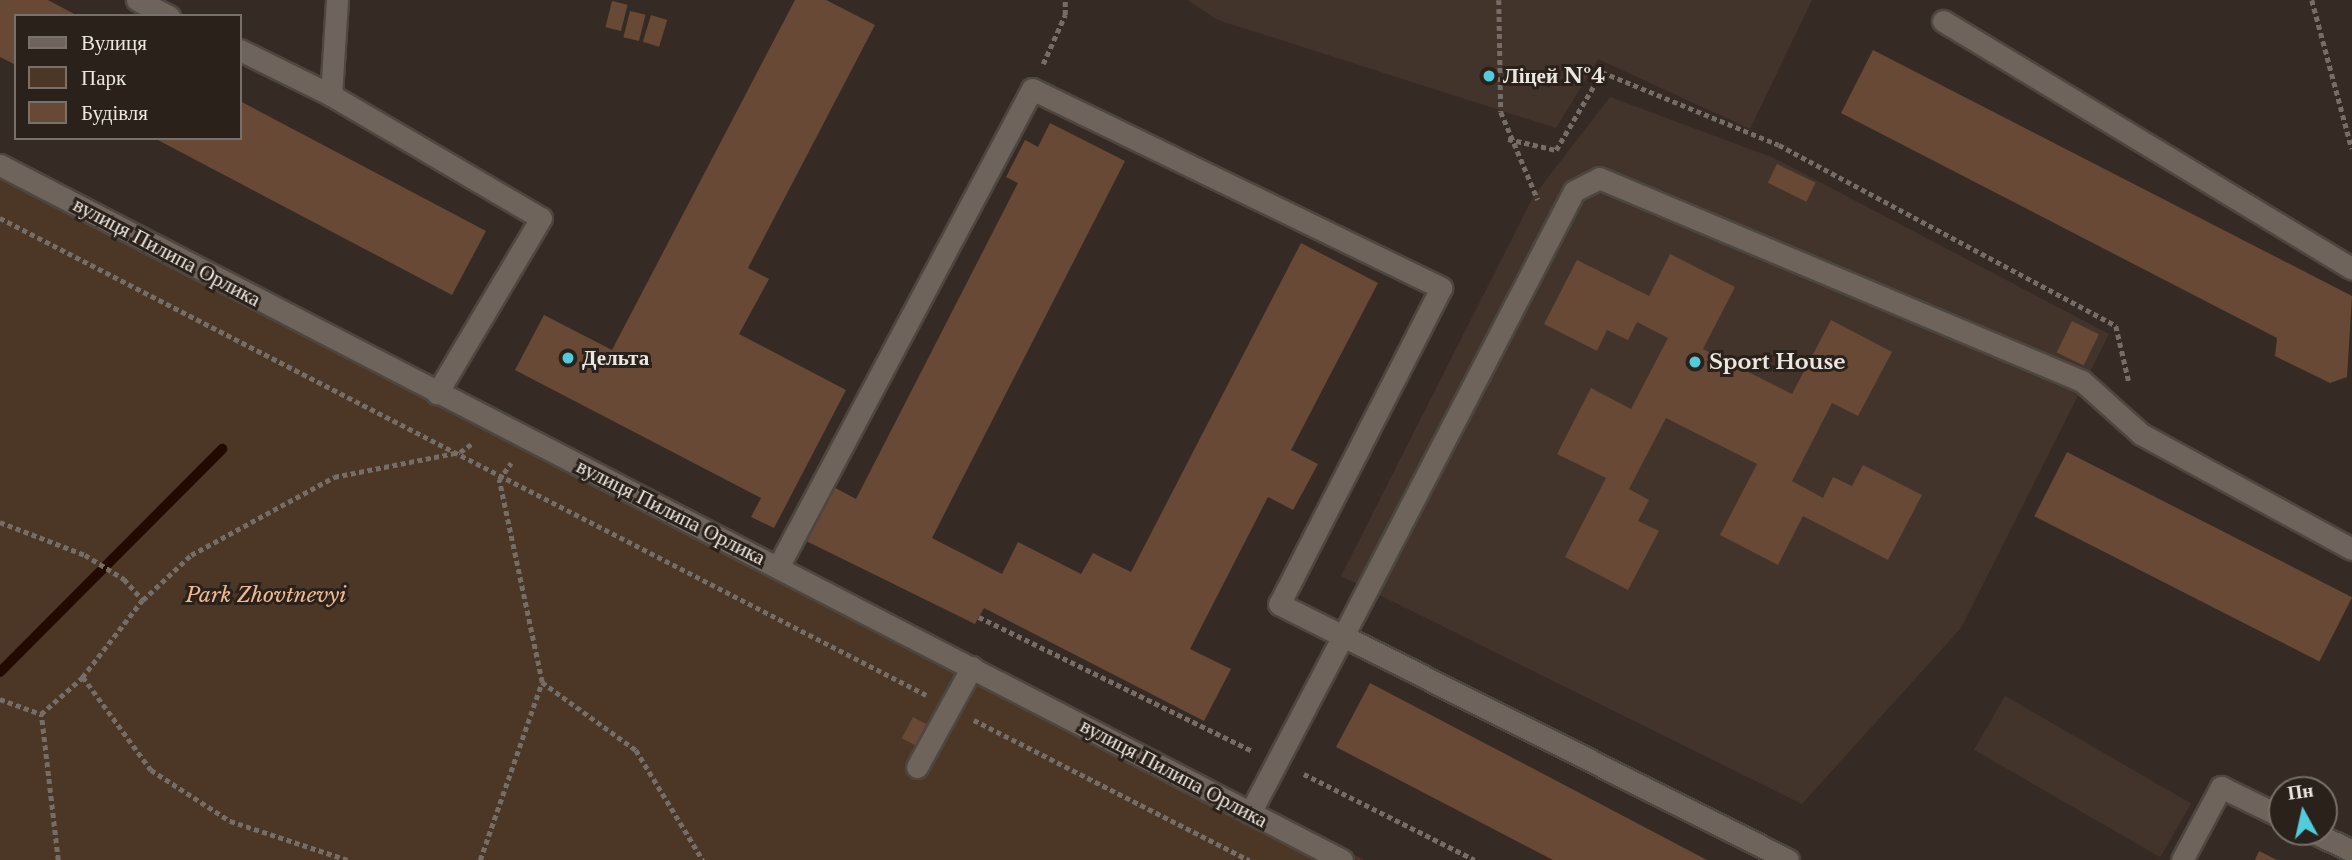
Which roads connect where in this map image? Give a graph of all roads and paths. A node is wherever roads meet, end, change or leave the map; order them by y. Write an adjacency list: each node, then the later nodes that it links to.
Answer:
1 (137, 0): 6 (street)
2 (337, 0): 10 (street)
3 (1065, 0): 9 (path)
4 (1499, 0): 11 (path)
5 (2312, 0): 12 (path)
6 (165, 14)
7 (1943, 20): 16 (street)
8 (242, 51): 10 (street)
9 (1032, 89): 25 (street); 28 (street)
10 (331, 95): 17 (street)
11 (1508, 139): 14 (path); 19 (path)
12 (2352, 149)
13 (0, 164): 17 (street, вулиця Пилипа Орлика)
14 (1562, 213): 19 (street); 28 (street)
15 (0, 218): 21 (path)
16 (2352, 270)
17 (437, 393): 18 (street, вулиця Пилипа Орлика)
18 (501, 425): 20 (street, вулиця Пилипа Орлика); 21 (path)
19 (2141, 434): 24 (street)
20 (527, 439): 22 (path); 25 (street, вулиця Пилипа Орлика)
21 (460, 452): 22 (path); 26 (path)
22 (499, 480): 31 (path); 33 (path)
23 (0, 522): 26 (path)
24 (2352, 549)
25 (778, 567): 29 (street, вулиця Пилипа Орлика)
26 (143, 600): 30 (path)
27 (979, 617): 35 (path)
28 (1343, 636): 35 (street); 47 (street)
29 (972, 667): 33 (street); 38 (street, вулиця Пилипа Орлика)
30 (83, 677): 34 (path); 39 (path)
31 (542, 682): 42 (path); 43 (path)
32 (1, 700): 34 (path)
33 (950, 708): 36 (street); 44 (path)
34 (41, 714): 40 (path)
35 (1278, 760): 38 (street); 46 (path)
36 (917, 767)
37 (2268, 810): 48 (street)
38 (1250, 813): 45 (street, вулиця Пилипа Орлика)
39 (337, 859): 41 (path)
40 (58, 860)
41 (348, 860)
42 (480, 860)
43 (703, 860)
44 (1249, 860)
45 (1342, 860)
46 (1475, 860)
47 (1788, 860)
48 (2182, 860)

